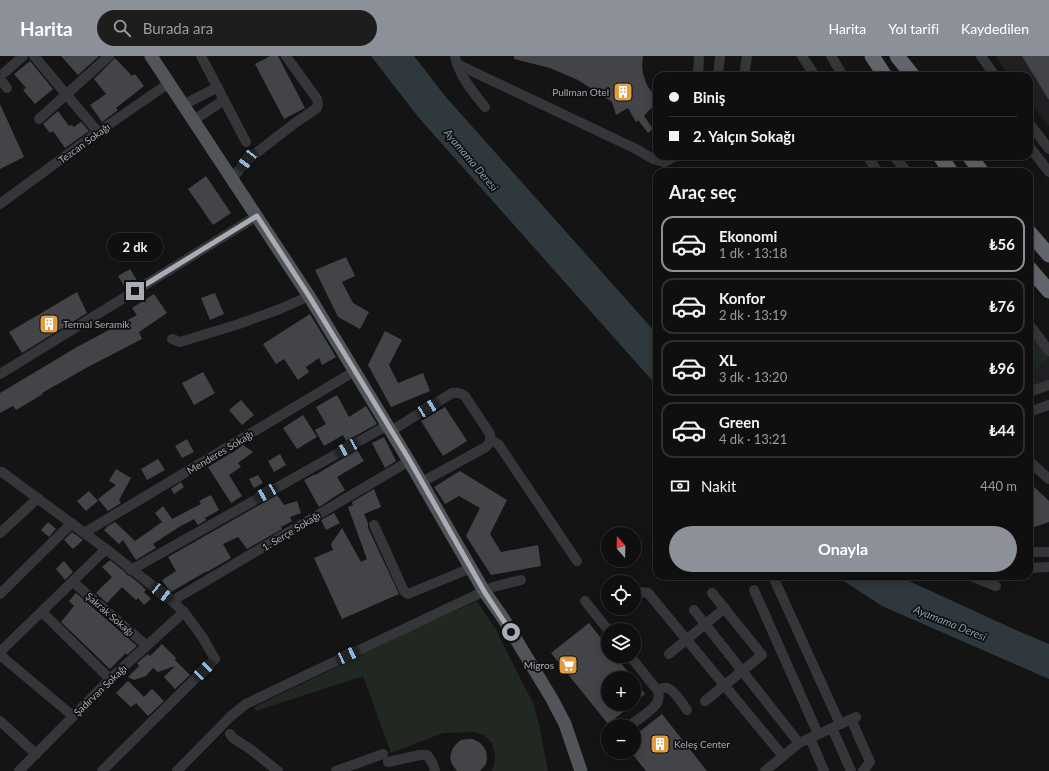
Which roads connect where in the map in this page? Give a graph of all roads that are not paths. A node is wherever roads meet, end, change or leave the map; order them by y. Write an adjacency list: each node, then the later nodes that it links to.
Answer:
1 (24, 56): 26 (street)
2 (34, 56): 30 (street)
3 (109, 56): 30 (street)
4 (151, 56): 27 (main road)
5 (201, 56): 28 (street)
6 (286, 56): 49 (street)
7 (699, 56): 17 (street)
8 (720, 56): 18 (street)
9 (747, 56): 19 (street)
10 (802, 56): 20 (street)
11 (831, 56): 21 (street)
12 (872, 56): 22 (highway)
13 (897, 56): 23 (highway)
14 (904, 56): 24 (highway)
15 (981, 56): 25 (street)
16 (456, 60): 33 (street); 41 (street)
17 (698, 72)
18 (718, 72)
19 (745, 72)
20 (812, 72)
21 (841, 72)
22 (882, 72)
23 (910, 72)
24 (911, 72)
25 (992, 72)
26 (2, 75): 29 (street)
27 (169, 83): 32 (main road); 37 (street, Tezcan Sokağı)
28 (218, 87): 31 (street); 32 (street)
29 (7, 88)
30 (66, 94): 34 (street); 37 (street)
31 (224, 100): 35 (street); 38 (street)
32 (183, 105): 35 (main road)
33 (485, 107)
34 (38, 119)
35 (194, 120): 49 (main road)
36 (1033, 128): 39 (street)
37 (98, 132): 50 (street, Tezcan Sokağı)
38 (246, 142)
39 (1049, 149)
40 (1033, 151): 48 (street)
41 (653, 159)
42 (657, 160): 43 (street)
43 (668, 160)
44 (897, 160): 46 (street)
45 (972, 160): 47 (highway)
46 (904, 168)
47 (979, 168)
48 (1049, 172)
49 (232, 179): 51 (main road)
50 (0, 204)
51 (257, 216): 56 (main road); 61 (street)
52 (1033, 237): 53 (highway)
53 (1049, 255)
54 (1033, 273): 55 (highway)
55 (1049, 291)
56 (309, 296): 58 (street); 60 (main road)
57 (1033, 329): 59 (street)
58 (172, 339)
59 (1049, 351)
60 (355, 371): 66 (main road); 76 (street, Menderes Sokağı)
61 (0, 374)
62 (1049, 385): 63 (street)
63 (1033, 391)
64 (1049, 405): 65 (street)
65 (1033, 411)
66 (389, 428): 67 (street); 68 (main road); 85 (street)
67 (490, 439): 72 (street); 81 (street)
68 (410, 461): 72 (main road); 96 (street, 1. Serçe Sokağı)
69 (1033, 465): 71 (street)
70 (0, 472): 73 (street)
71 (1049, 479)
72 (422, 482): 83 (main road)
73 (38, 498): 74 (street); 77 (street)
74 (72, 523): 76 (street); 94 (street)
75 (374, 525): 83 (street)
76 (84, 532): 78 (street)
77 (0, 533)
78 (106, 549): 85 (street); 89 (street)
79 (1033, 552): 80 (street)
80 (1049, 552)
81 (576, 562)
82 (1049, 567): 84 (street)
83 (471, 568): 92 (main road)
84 (1033, 568)
85 (131, 570): 96 (street)
86 (521, 580): 92 (street)
87 (981, 580): 90 (street)
88 (775, 581): 118 (street)
89 (73, 582): 100 (street); 105 (street, Şakrak Sokağı)
90 (996, 586)
91 (754, 590): 120 (street)
92 (484, 591): 126 (street); 130 (main road)
93 (641, 592): 104 (street)
94 (0, 594)
95 (712, 594): 98 (street)
96 (172, 601): 101 (street)
97 (585, 601): 102 (street)
98 (725, 608): 103 (street); 109 (street)
99 (694, 610): 103 (street)
100 (42, 612): 106 (street); 110 (street)
101 (184, 612): 105 (street, Şadırvan Sokağı); 125 (street)
102 (602, 623)
103 (705, 625): 104 (street); 109 (street)
104 (687, 640): 107 (street); 111 (street)
105 (147, 646): 110 (street, Şadırvan Sokağı)
106 (0, 654): 115 (street)
107 (669, 654)
108 (636, 663): 112 (street)
109 (742, 671): 111 (street); 121 (street)
110 (110, 679): 115 (street, Şadırvan Sokağı)
111 (724, 686): 113 (street); 123 (street)
112 (658, 691): 114 (street); 116 (street)
113 (705, 701)
114 (687, 710)
115 (73, 716): 122 (street, Şadırvan Sokağı)
116 (638, 719)
117 (0, 721): 122 (street)
118 (836, 726): 120 (street); 133 (street); 134 (street)
119 (230, 734): 127 (street)
120 (814, 736): 121 (street); 132 (street)
121 (799, 742): 123 (street)
122 (36, 754): 124 (street, Şadırvan Sokağı)
123 (783, 756): 131 (street)
124 (19, 771)
125 (102, 771)
126 (177, 771)
127 (278, 771)
128 (336, 771): 129 (street)
129 (435, 771)
130 (581, 771)
131 (766, 771)
132 (824, 771)
133 (851, 771)
134 (863, 771)

